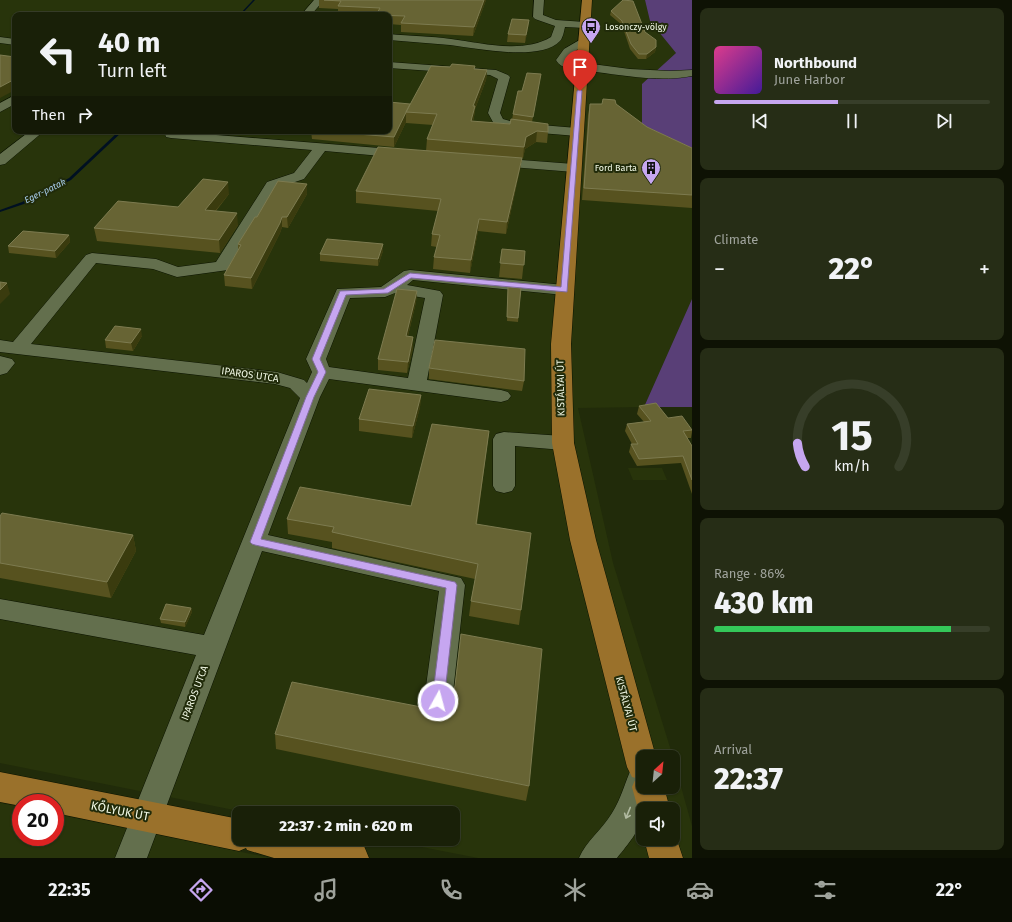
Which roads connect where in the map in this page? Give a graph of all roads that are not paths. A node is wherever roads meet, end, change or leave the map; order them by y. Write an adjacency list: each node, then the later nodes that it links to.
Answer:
1 (319, 0): 4 (street)
2 (539, 0): 5 (street)
3 (587, 0): 6 (main road, KISTÁLYAI ÚT)
4 (309, 12)
5 (561, 23): 6 (street); 7 (street)
6 (584, 33): 11 (main road, KISTÁLYAI ÚT)
7 (392, 37)
8 (0, 40): 9 (street)
9 (12, 42)
10 (392, 65): 15 (street)
11 (582, 67): 12 (street); 15 (main road, KISTÁLYAI ÚT)
12 (692, 73)
13 (12, 101): 14 (street)
14 (0, 108)
15 (577, 132): 22 (main road, KISTÁLYAI ÚT)
16 (34, 134): 20 (street)
17 (172, 134): 18 (street)
18 (321, 147): 19 (street); 25 (street)
19 (416, 155)
20 (0, 161)
21 (480, 161): 22 (street)
22 (574, 168): 24 (main road, KISTÁLYAI ÚT)
23 (392, 287): 24 (street); 28 (street); 29 (street)
24 (564, 290): 32 (main road, KISTÁLYAI ÚT)
25 (9, 347): 31 (street, IPAROS UTCA)
26 (0, 362): 27 (street)
27 (0, 369)
28 (322, 372): 29 (street); 31 (street)
29 (416, 384): 30 (street)
30 (501, 396)
31 (310, 397): 34 (street, IPAROS UTCA)
32 (563, 443): 33 (street); 38 (main road, KISTÁLYAI ÚT)
33 (504, 486)
34 (255, 542): 36 (street, IPAROS UTCA); 37 (street)
35 (0, 609): 36 (street)
36 (213, 647): 41 (street, IPAROS UTCA)
37 (438, 701)
38 (639, 750)
39 (0, 787): 41 (main road, KŐLYUK ÚT)
40 (636, 794): 47 (street, one-way to 47)
41 (148, 816): 42 (main road, KŐLYUK ÚT); 45 (street, IPAROS UTCA)
42 (232, 834)
43 (293, 846): 46 (main road)
44 (663, 846): 48 (main road)
45 (131, 858)
46 (352, 858)
47 (595, 858)
48 (666, 858)

